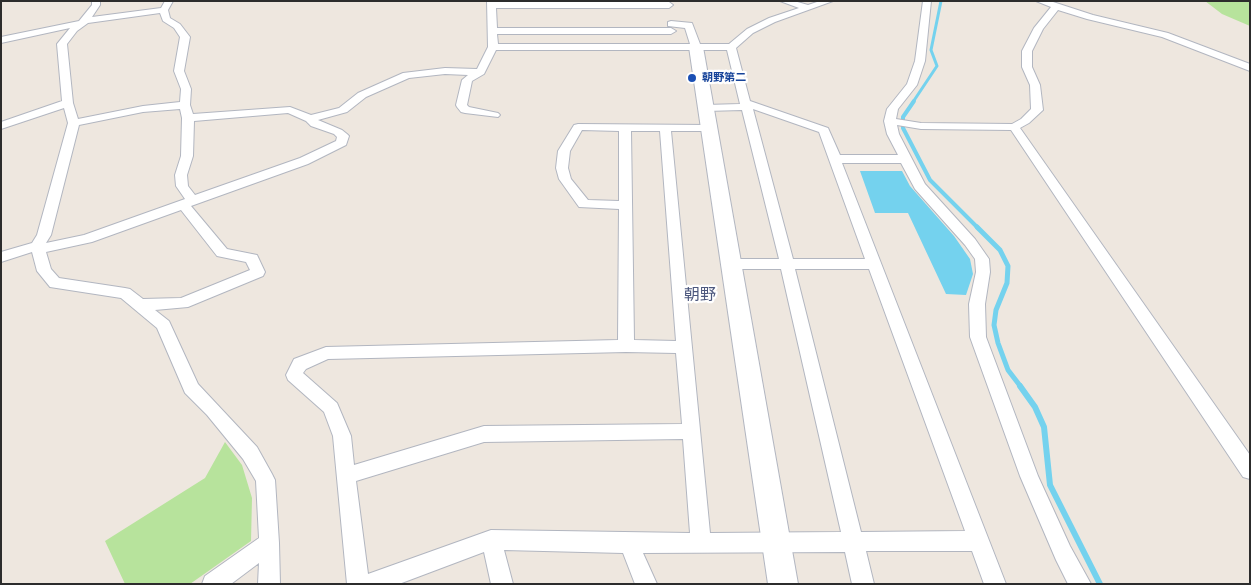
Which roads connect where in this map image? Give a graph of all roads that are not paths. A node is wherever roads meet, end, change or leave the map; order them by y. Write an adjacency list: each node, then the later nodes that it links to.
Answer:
1 (96, 1): 11 (street)
2 (784, 1): 10 (street)
3 (829, 1): 10 (street)
4 (927, 1): 28 (street)
5 (1040, 1): 9 (street)
6 (491, 3): 7 (street); 13 (street)
7 (669, 3): 12 (street)
8 (167, 6): 11 (street); 22 (street)
9 (1056, 7): 19 (street); 32 (street)
10 (808, 8): 18 (street)
11 (83, 22): 14 (street); 21 (street)
12 (671, 28): 13 (street); 15 (street); 17 (street)
13 (493, 31): 16 (street)
14 (1, 40)
15 (673, 46): 16 (street); 17 (street)
16 (493, 47): 20 (street)
17 (696, 47): 18 (street); 26 (street)
18 (731, 47): 23 (street)
19 (1250, 68)
20 (480, 72): 24 (street); 27 (street)
21 (68, 103): 29 (street); 30 (street)
22 (185, 105): 25 (street); 29 (street)
23 (747, 105): 26 (street); 34 (street); 41 (street)
24 (494, 115)
25 (188, 118): 27 (street); 36 (street)
26 (708, 118): 33 (street); 40 (street)
27 (310, 119): 36 (street)
28 (890, 121): 32 (street); 35 (street)
29 (74, 124): 38 (street)
30 (1, 126)
31 (624, 127): 33 (street); 37 (street); 37 (street)
32 (1014, 127): 47 (street)
33 (665, 128): 45 (street)
34 (834, 159): 35 (street); 42 (street)
35 (905, 159): 65 (street)
36 (188, 202): 38 (street); 43 (street)
37 (626, 205): 44 (street)
38 (37, 246): 39 (street); 43 (street)
39 (1, 257)
40 (730, 264): 41 (street); 50 (street)
41 (787, 264): 42 (street); 51 (street)
42 (874, 264): 52 (street)
43 (139, 305): 55 (street)
44 (626, 346): 45 (street); 48 (street)
45 (684, 348): 46 (street)
46 (690, 431): 48 (street); 53 (street)
47 (1250, 471)
48 (348, 475): 58 (street)
49 (491, 540): 54 (street); 59 (street); 60 (street)
50 (777, 541): 51 (street); 53 (street); 62 (street)
51 (854, 541): 52 (street); 63 (street)
52 (979, 541): 64 (street)
53 (702, 542): 54 (street)
54 (630, 543): 61 (street)
55 (269, 544): 56 (street); 57 (street)
56 (213, 584)
57 (269, 584)
58 (358, 584)
59 (370, 584)
60 (502, 584)
61 (646, 584)
62 (783, 584)
63 (863, 584)
64 (995, 584)
65 (1080, 584)

